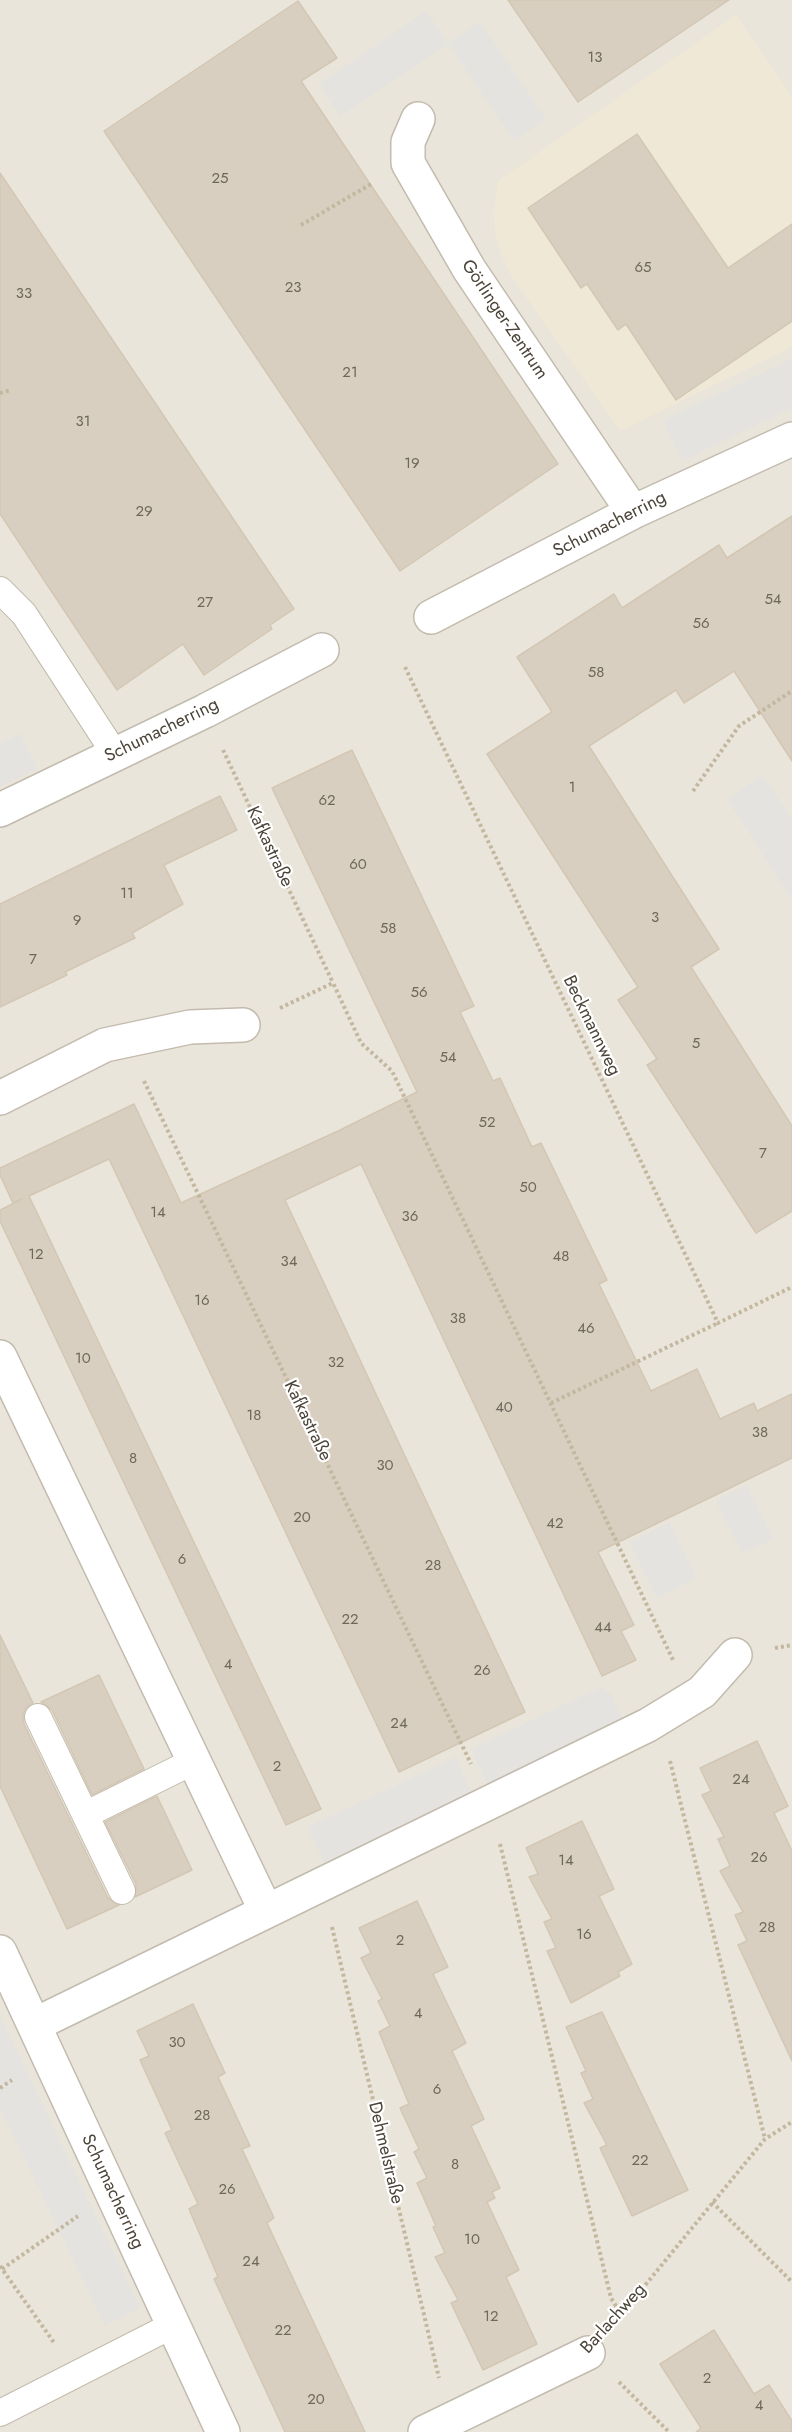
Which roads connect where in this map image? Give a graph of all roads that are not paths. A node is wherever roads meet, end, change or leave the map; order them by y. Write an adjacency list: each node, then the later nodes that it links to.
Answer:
1 (418, 119): 3 (street, Görlinger-Zentrum)
2 (792, 439): 3 (street, Schumacherring)
3 (633, 512): 5 (street, Schumacherring)
4 (0, 590): 7 (lane)
5 (431, 617)
6 (322, 650): 7 (street, Schumacherring)
7 (115, 754): 8 (street, Schumacherring)
8 (0, 810)
9 (243, 1025): 10 (street)
10 (0, 1098)
11 (0, 1357): 14 (street)
12 (735, 1655): 17 (street)
13 (38, 1717): 15 (lane)
14 (194, 1761): 15 (lane); 17 (street)
15 (85, 1815): 16 (lane)
16 (122, 1891)
17 (266, 1911): 19 (street)
18 (0, 1952): 19 (street, Schumacherring)
19 (34, 2025): 20 (street, Schumacherring)
20 (173, 2325): 22 (lane); 24 (street, Schumacherring)
21 (588, 2353): 23 (street, Barlachweg)
22 (0, 2413)
23 (437, 2426)
24 (223, 2432)

